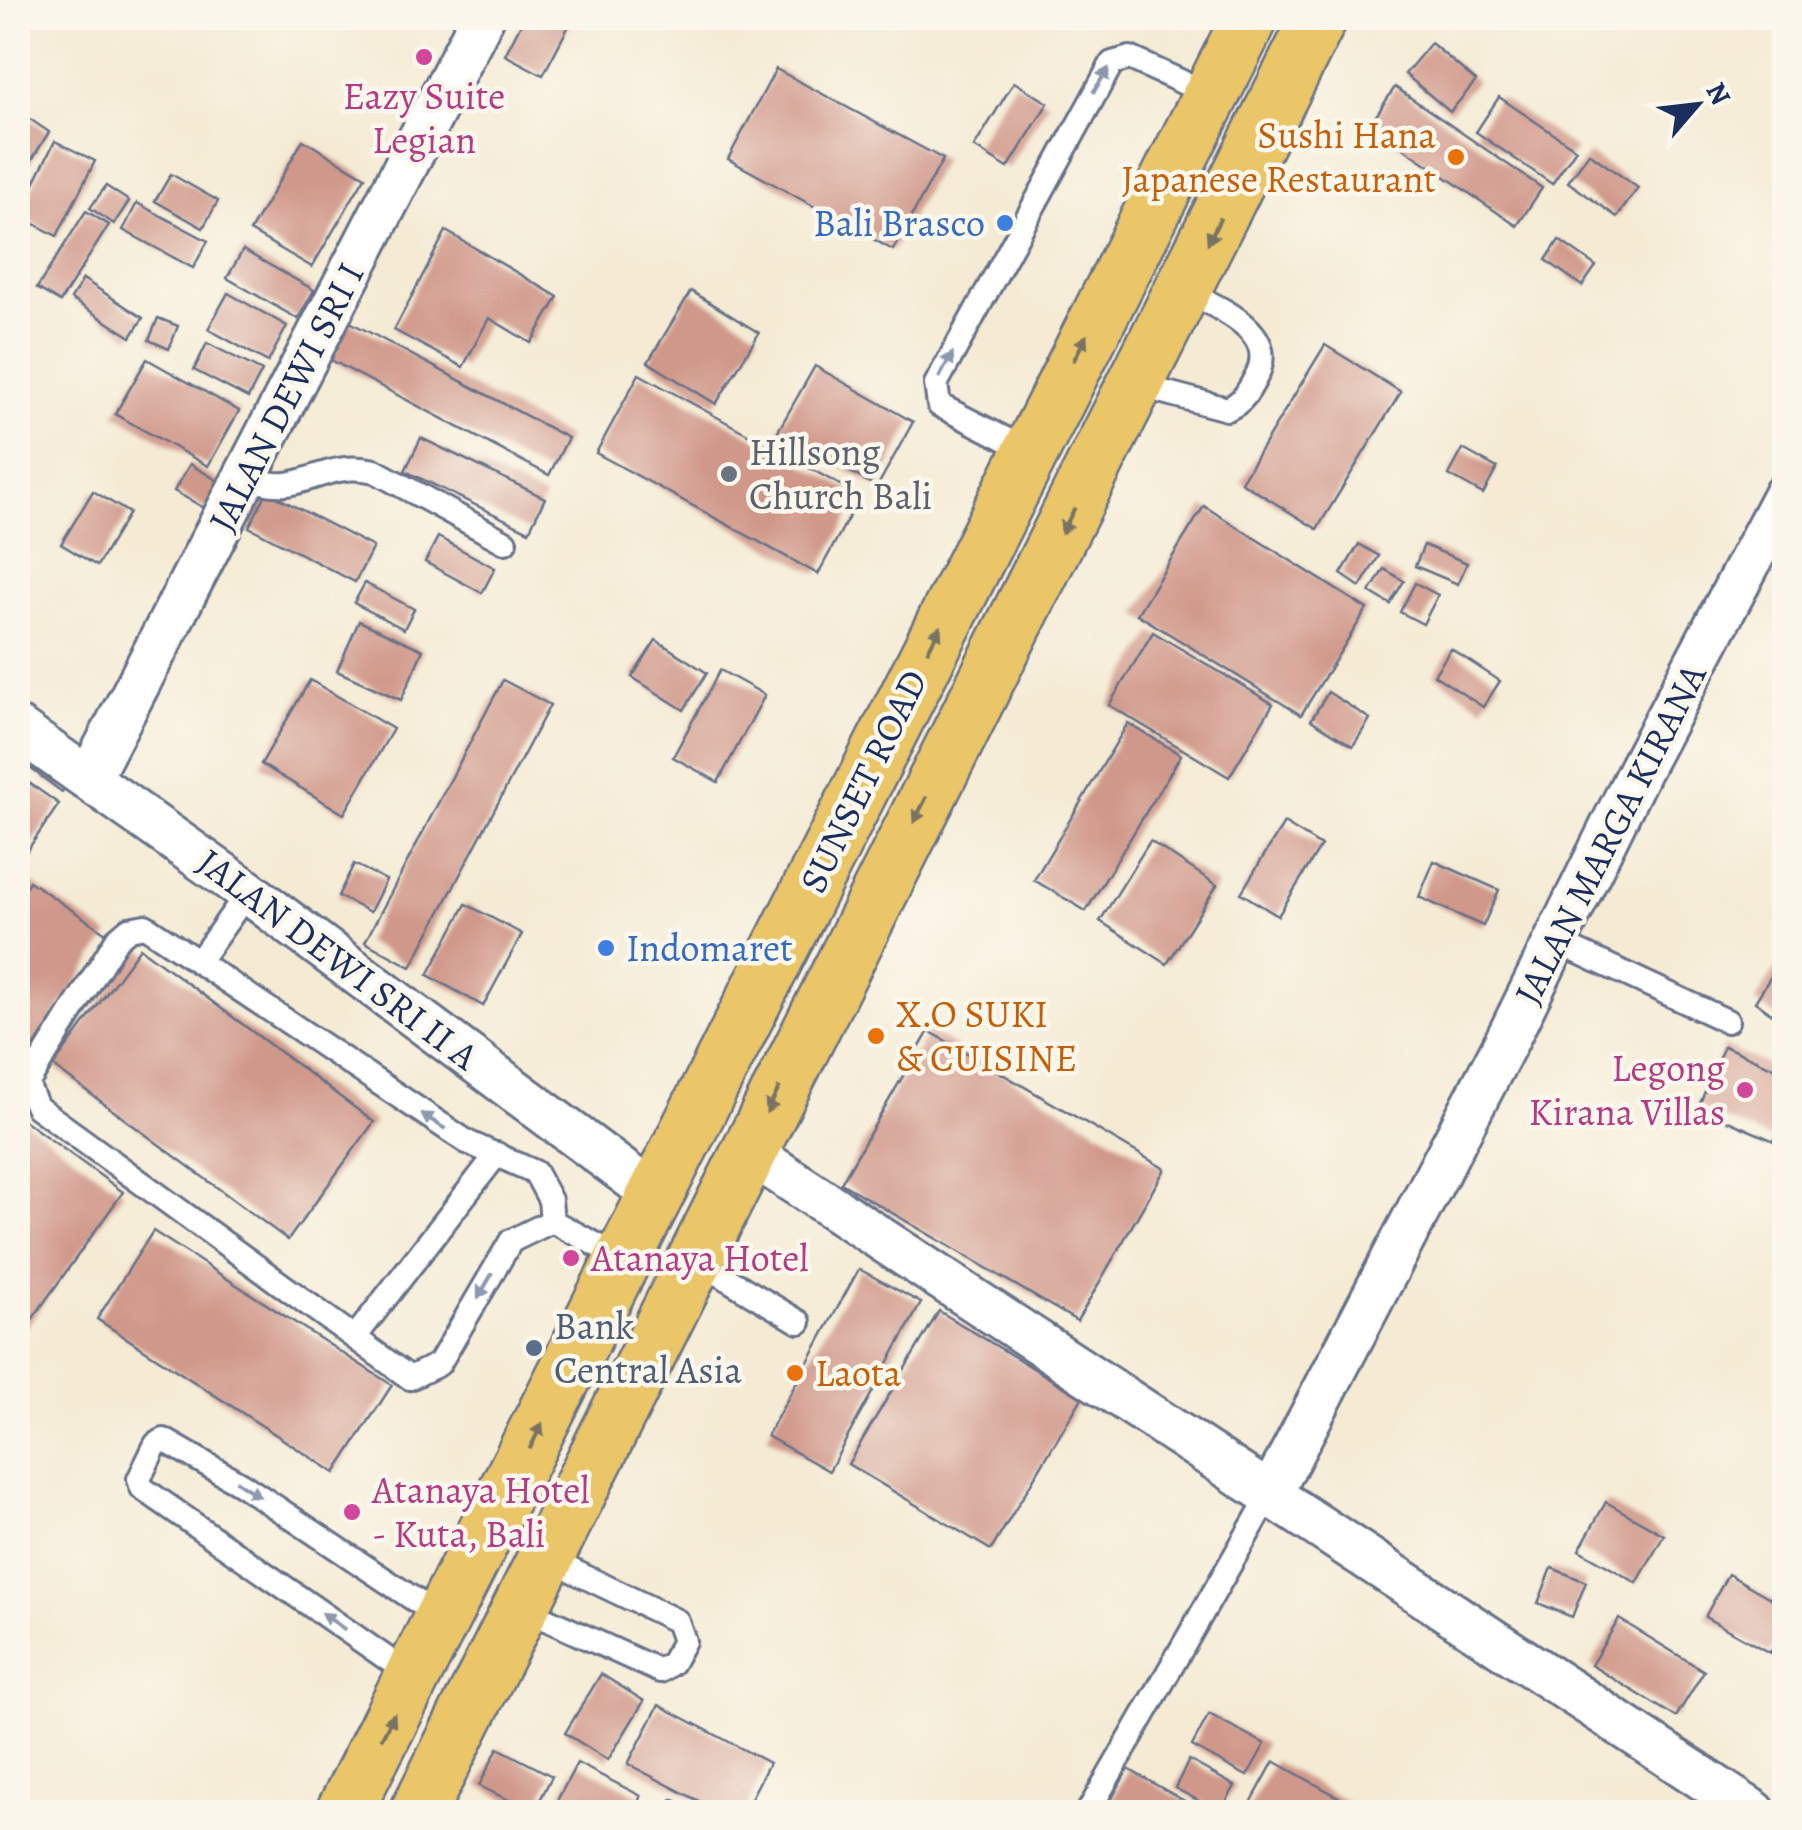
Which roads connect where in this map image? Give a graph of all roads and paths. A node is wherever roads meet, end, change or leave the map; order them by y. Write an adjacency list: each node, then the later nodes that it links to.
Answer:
1 (482, 18): 8 (street, JALAN DEWI SRI I)
2 (1250, 18): 4 (highway, SUNSET ROAD)
3 (1320, 18): 5 (highway, SUNSET ROAD, one-way to 5)
4 (1208, 94): 7 (highway, SUNSET ROAD, one-way to 4); 7 (lane, one-way to 4)
5 (1185, 290): 6 (highway, SUNSET ROAD); 6 (lane)
6 (1137, 385): 17 (highway, SUNSET ROAD, one-way to 17)
7 (1028, 450): 19 (highway, SUNSET ROAD, one-way to 7)
8 (246, 476): 10 (lane); 12 (street, JALAN DEWI SRI I)
9 (1784, 496): 14 (street, JALAN MARGA KIRANA)
10 (505, 542)
11 (18, 728): 12 (street, JALAN DEWI SRI II A)
12 (90, 778): 13 (street, JALAN DEWI SRI II A)
13 (248, 892): 15 (lane); 19 (street, JALAN DEWI SRI II A)
14 (1556, 942): 16 (lane); 25 (street, JALAN MARGA KIRANA)
15 (198, 961): 18 (lane, one-way to 15); 24 (lane)
16 (1727, 1021)
17 (747, 1151): 22 (highway, SUNSET ROAD); 25 (street)
18 (496, 1154): 20 (lane); 24 (lane)
19 (654, 1195): 21 (highway, SUNSET ROAD)
20 (552, 1221): 21 (lane); 24 (lane, one-way to 24)
21 (624, 1259): 28 (highway, SUNSET ROAD, one-way to 21)
22 (694, 1259): 23 (lane); 26 (highway, SUNSET ROAD)
23 (800, 1322)
24 (356, 1336)
25 (1271, 1493): 33 (lane); 34 (street)
26 (546, 1558): 27 (highway, SUNSET ROAD); 27 (lane)
27 (522, 1608): 32 (highway, SUNSET ROAD)
28 (445, 1620): 29 (highway, SUNSET ROAD); 29 (lane, one-way to 28)
29 (413, 1676): 31 (highway, SUNSET ROAD, one-way to 29)
30 (1784, 1808): 35 (street)
31 (344, 1812)
32 (418, 1812)
33 (1088, 1812)
34 (1754, 1812)
35 (1778, 1812)

